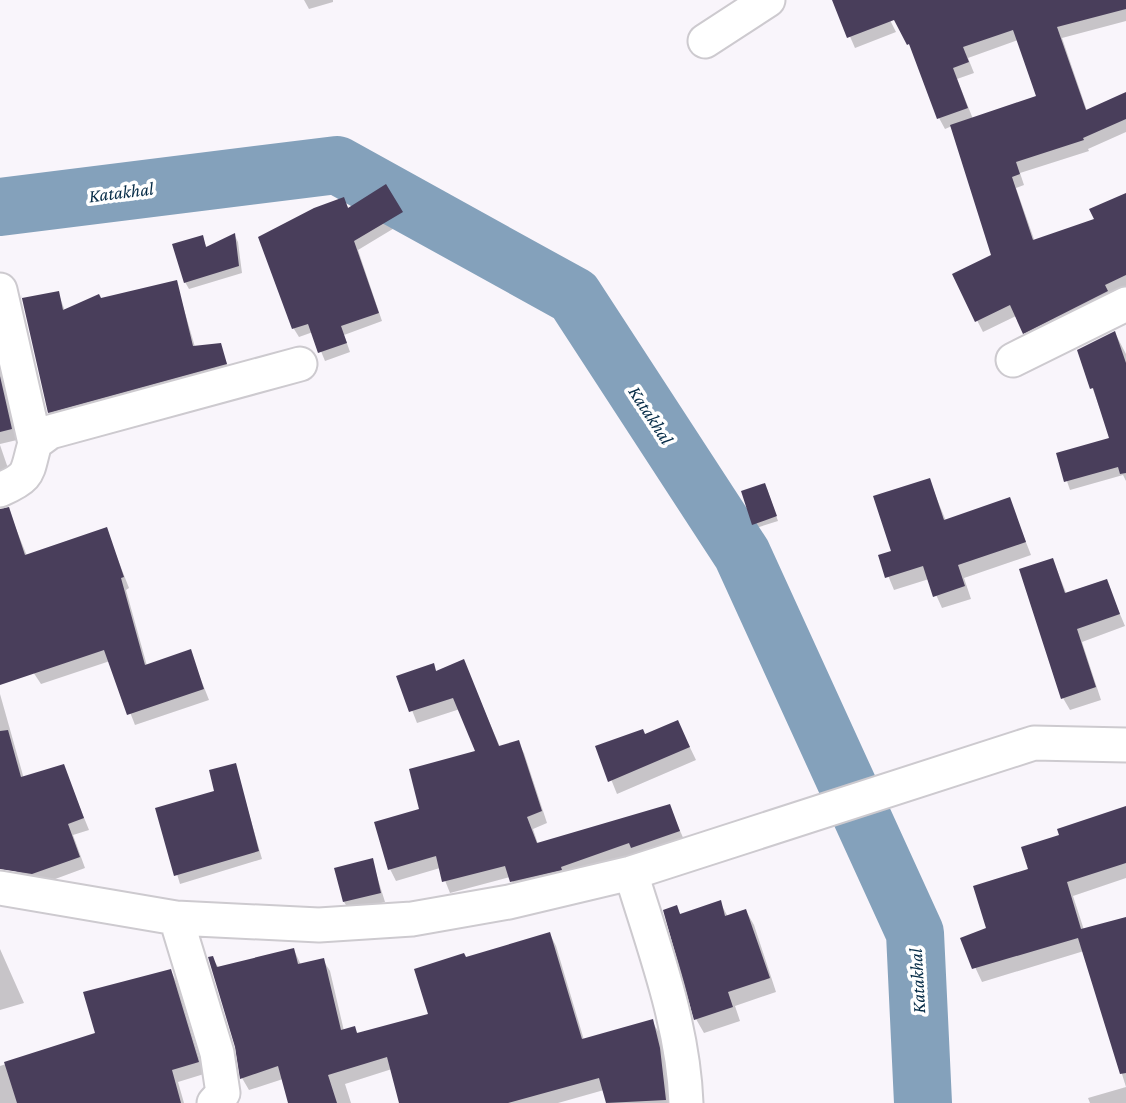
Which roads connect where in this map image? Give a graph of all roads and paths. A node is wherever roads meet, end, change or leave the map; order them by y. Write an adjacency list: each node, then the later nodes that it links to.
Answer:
1 (768, 0): 2 (street)
2 (705, 41)
3 (0, 290): 7 (street)
4 (1126, 304): 5 (street)
5 (1013, 360)
6 (300, 364): 7 (street)
7 (35, 443): 8 (street)
8 (0, 490)
9 (1126, 745): 10 (street)
10 (631, 873): 12 (street); 14 (street)
11 (0, 888): 12 (street)
12 (176, 918): 13 (street)
13 (221, 1100)
14 (686, 1103)

